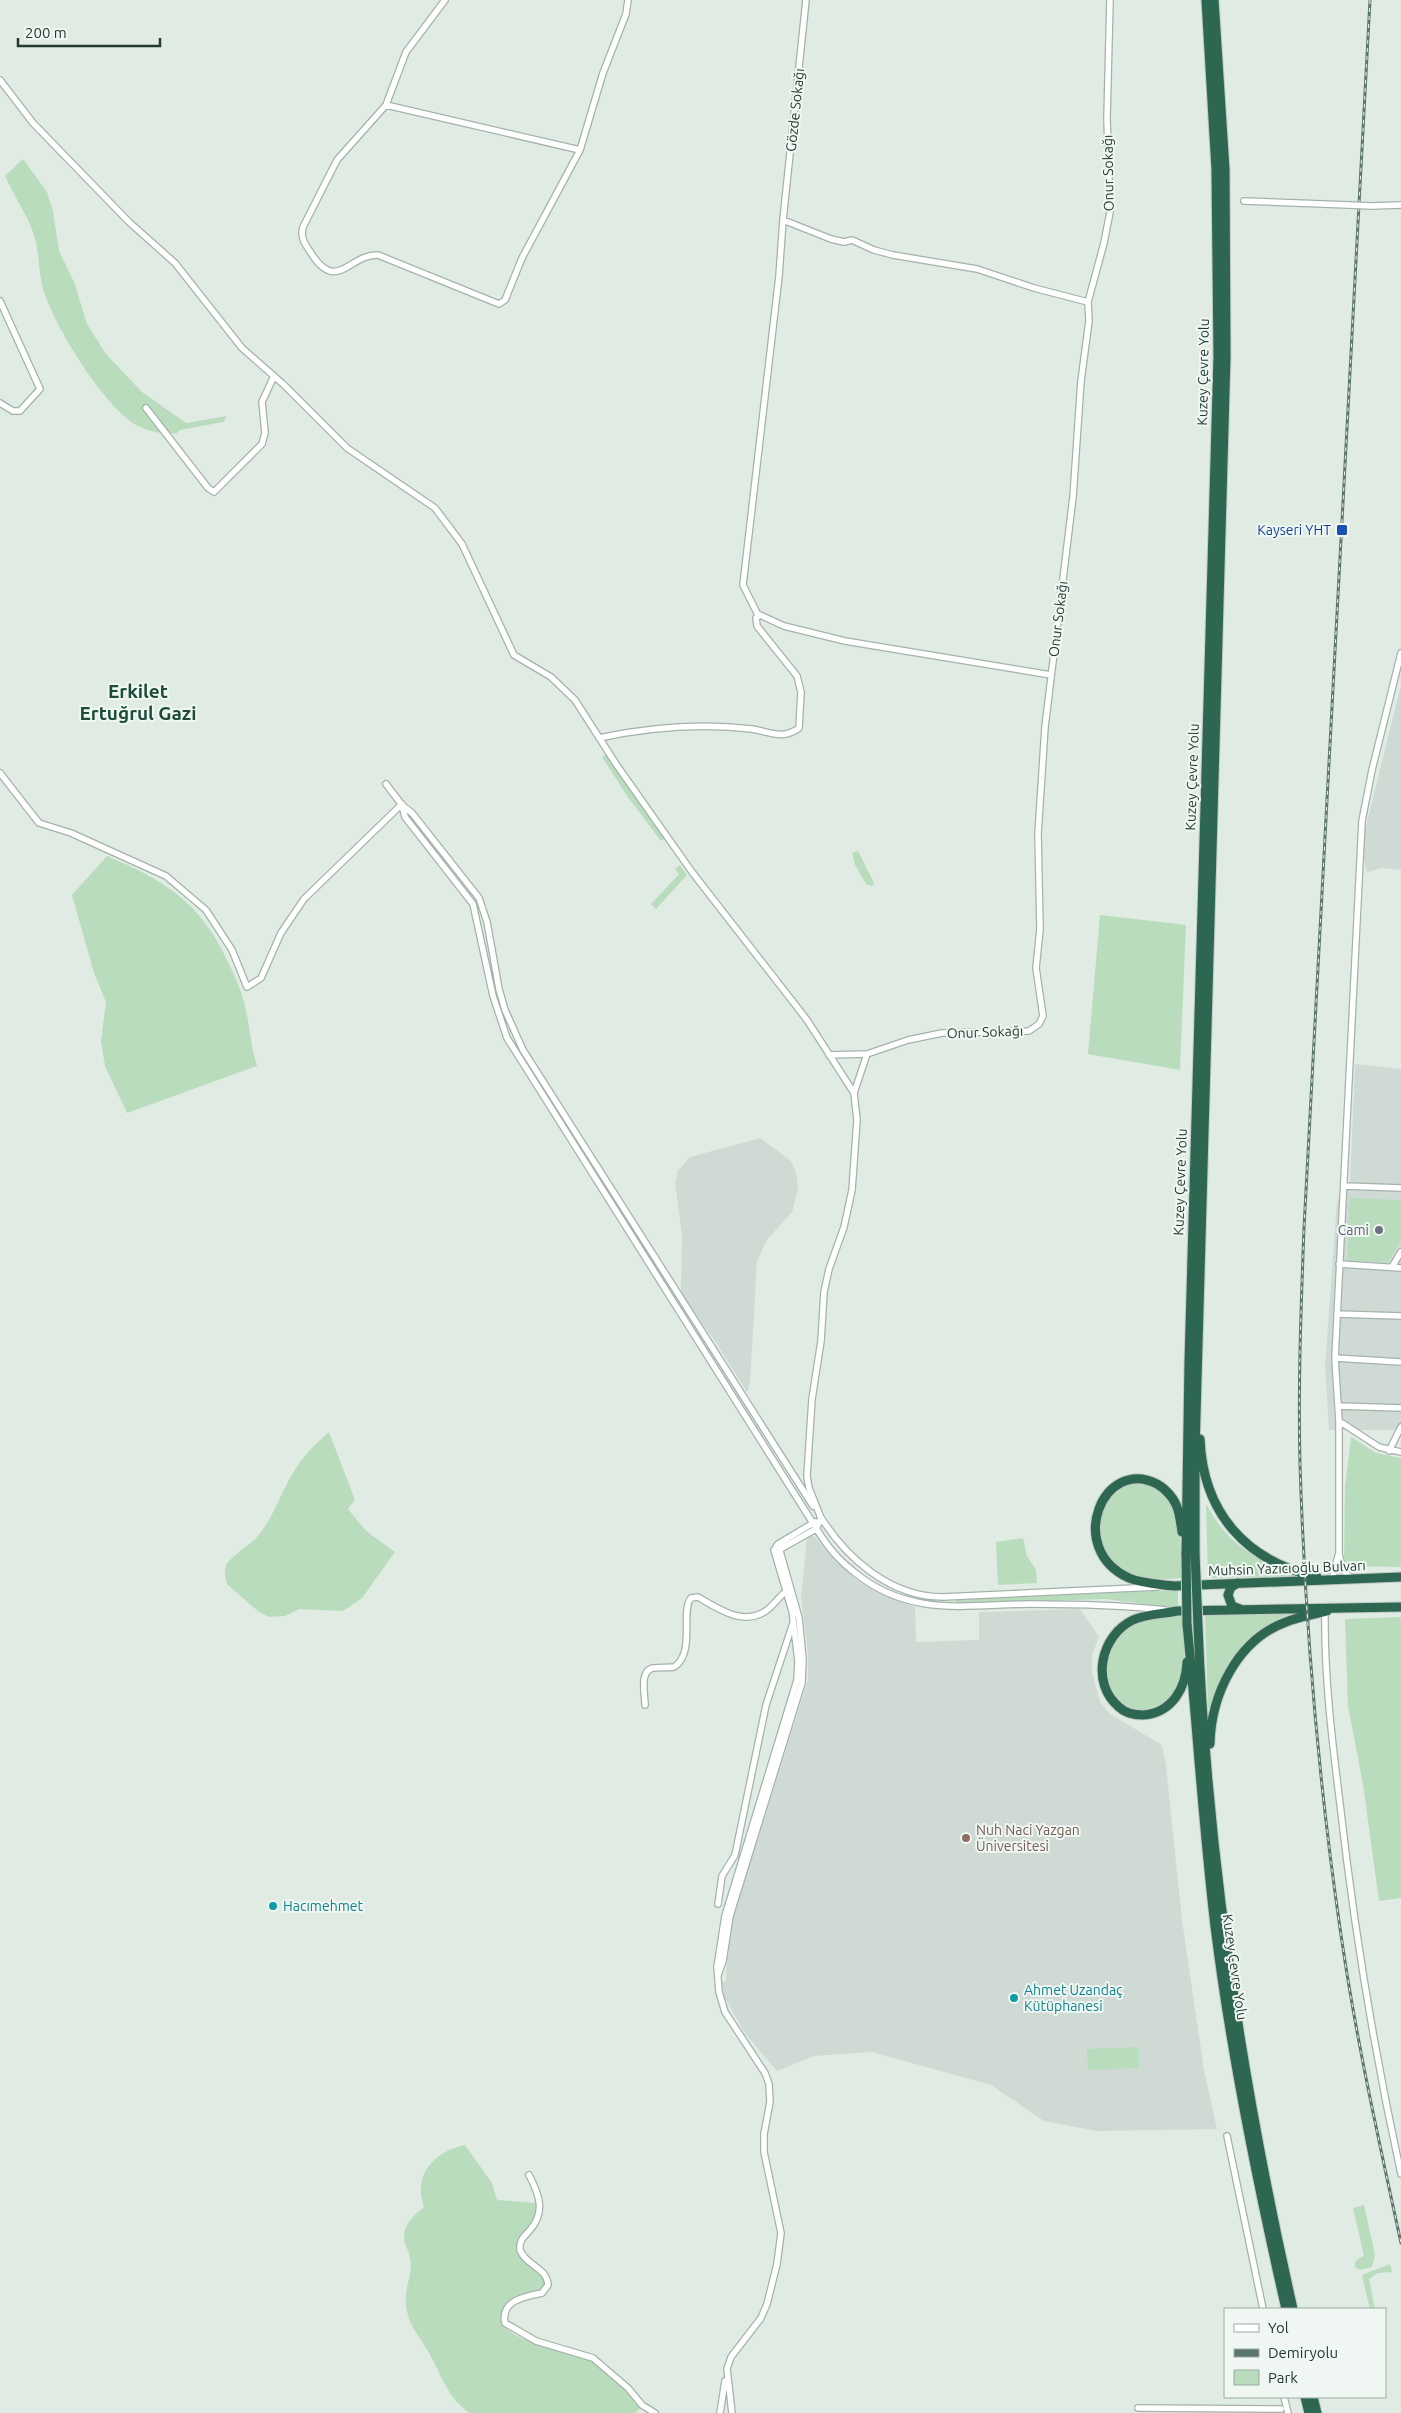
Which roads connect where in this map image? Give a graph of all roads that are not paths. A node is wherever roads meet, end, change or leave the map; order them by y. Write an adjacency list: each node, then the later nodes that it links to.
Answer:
1 (445, 0): 8 (street)
2 (628, 0): 9 (street)
3 (806, 0): 12 (street, Gözde Sokağı)
4 (1110, 0): 14 (street, Onur Sokağı)
5 (1206, 0): 47 (highway, Kuzey Çevre Yolu)
6 (1214, 0): 38 (highway, Kuzey Çevre Yolu)
7 (0, 80): 15 (street)
8 (386, 105): 9 (street); 9 (street)
9 (580, 150)
10 (1244, 201): 11 (street, bridge)
11 (1401, 205)
12 (783, 220): 14 (street); 18 (street, Gözde Sokağı)
13 (0, 301): 16 (street)
14 (1088, 302): 20 (street, Onur Sokağı)
15 (274, 376): 17 (street); 21 (street)
16 (0, 404)
17 (146, 408)
18 (758, 615): 20 (street); 21 (street, Gözde Sokağı)
19 (1401, 653): 28 (street)
20 (1050, 675): 25 (street, Onur Sokağı)
21 (599, 738): 26 (street)
22 (0, 773): 24 (street)
23 (386, 784): 24 (street)
24 (402, 805): 45 (street); 46 (street)
25 (867, 1054): 26 (street, Onur Sokağı); 27 (street)
26 (829, 1055): 27 (street)
27 (854, 1094): 45 (street)
28 (1344, 1186): 29 (street); 31 (street)
29 (1401, 1188)
30 (1401, 1252): 32 (street)
31 (1339, 1264): 32 (street); 34 (street)
32 (1392, 1267): 33 (street)
33 (1401, 1268)
34 (1336, 1314): 35 (street); 36 (street)
35 (1401, 1316)
36 (1335, 1358): 37 (street); 39 (street)
37 (1401, 1362)
38 (1198, 1363): 51 (highway); 63 (highway, Kuzey Çevre Yolu, bridge)
39 (1338, 1406): 40 (street); 41 (street)
40 (1401, 1408)
41 (1339, 1421): 43 (street); 48 (street)
42 (1401, 1428): 43 (street)
43 (1389, 1450): 44 (street)
44 (1401, 1452)
45 (821, 1518): 46 (street); 53 (street)
46 (815, 1526): 54 (street); 58 (street); 65 (street)
47 (1186, 1554): 53 (highway, Muhsin Yazıcıoğlu Bulvarı); 61 (highway, bridge)
48 (1339, 1554): 50 (street); 51 (street)
49 (1401, 1577): 50 (highway, Muhsin Yazıcıoğlu Bulvarı)
50 (1354, 1579): 51 (highway, Muhsin Yazıcıoğlu Bulvarı)
51 (1332, 1580): 52 (highway, Muhsin Yazıcıoğlu Bulvarı)
52 (1238, 1583): 53 (highway, Muhsin Yazıcıoğlu Bulvarı); 57 (highway)
53 (1174, 1586)
54 (788, 1590): 60 (street); 62 (street)
55 (1401, 1606): 56 (highway)
56 (1339, 1607): 57 (highway); 59 (highway)
57 (1240, 1610): 58 (highway)
58 (1178, 1611): 61 (highway)
59 (1326, 1611): 63 (highway); 67 (street)
60 (794, 1621): 64 (street); 65 (street)
61 (1187, 1624): 70 (highway, Kuzey Çevre Yolu)
62 (645, 1705)
63 (1213, 1837): 71 (highway, Kuzey Çevre Yolu)
64 (718, 1904)
65 (718, 1975): 72 (street)
66 (1227, 2136): 69 (street)
67 (1401, 2174)
68 (529, 2175): 78 (street)
69 (1264, 2308)
70 (1286, 2308)
71 (1293, 2308)
72 (726, 2374): 79 (street); 80 (street)
73 (1284, 2398): 77 (street); 81 (street)
74 (1305, 2398): 82 (highway)
75 (1313, 2398): 83 (highway)
76 (1138, 2408): 77 (street)
77 (1280, 2411)
78 (655, 2413)
79 (720, 2413)
80 (732, 2413)
81 (1288, 2413)
82 (1309, 2413)
83 (1317, 2413)

